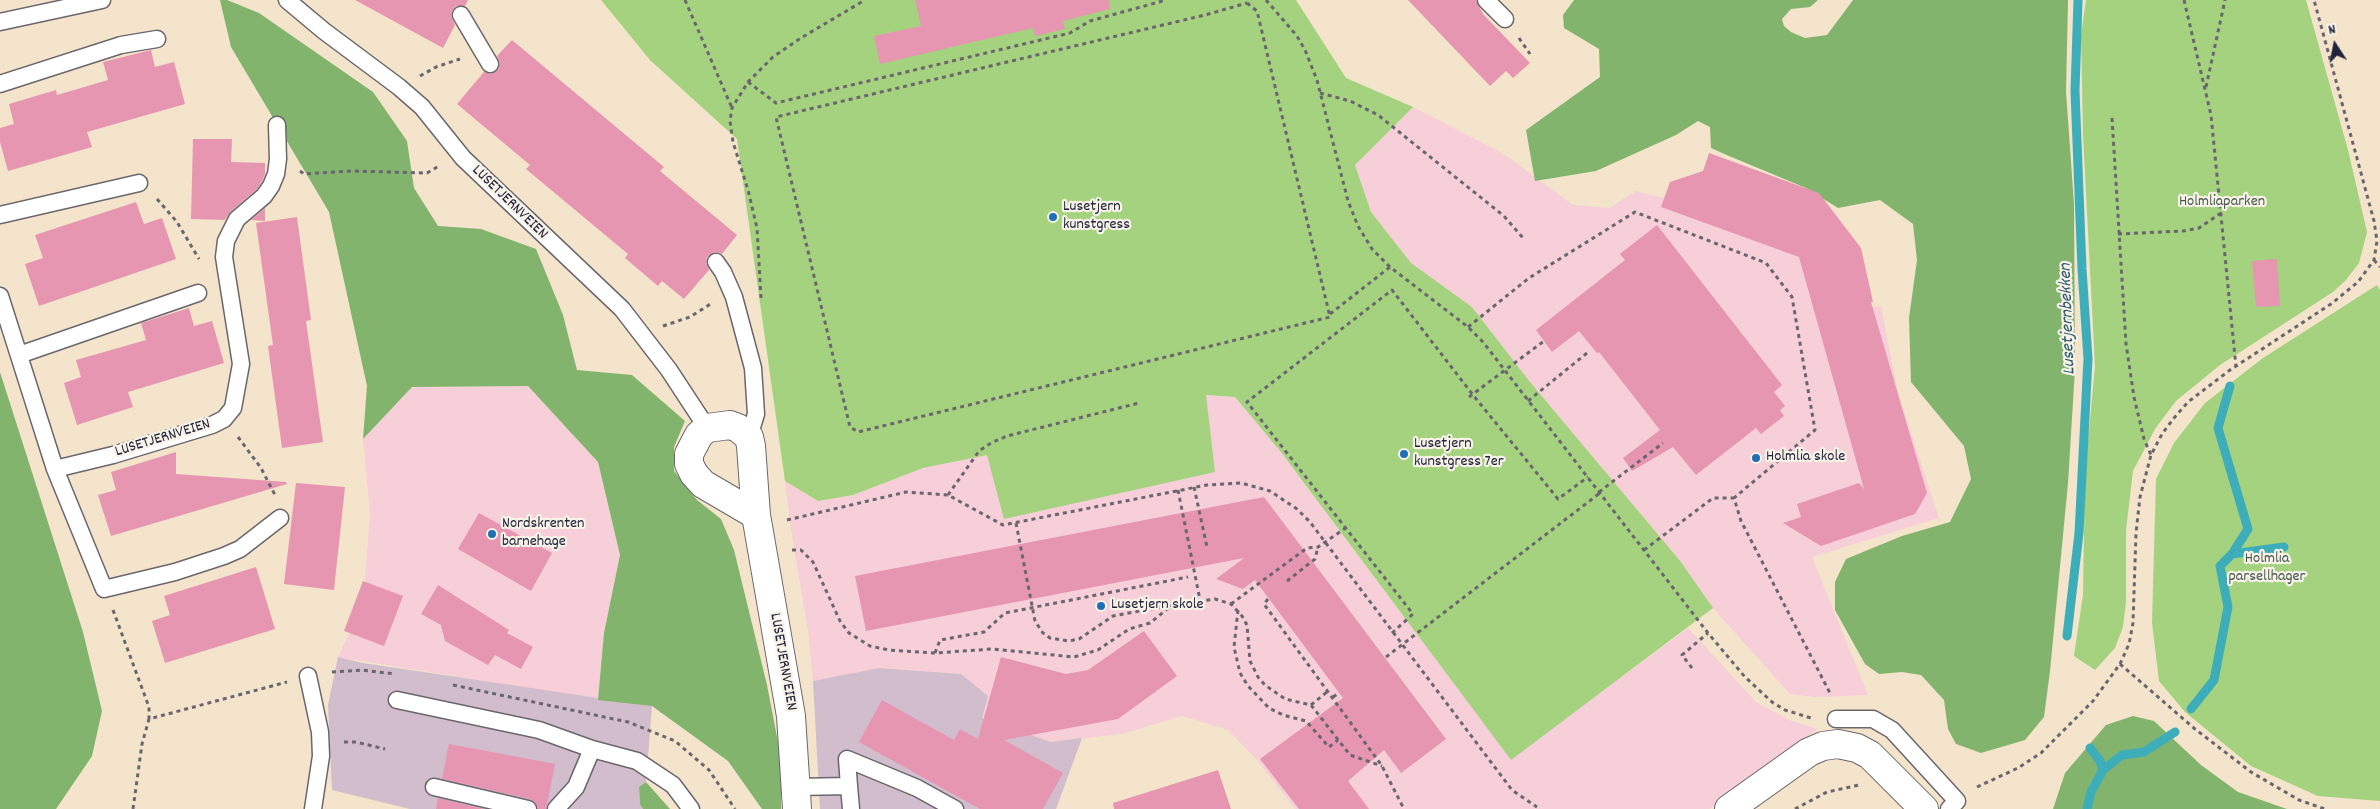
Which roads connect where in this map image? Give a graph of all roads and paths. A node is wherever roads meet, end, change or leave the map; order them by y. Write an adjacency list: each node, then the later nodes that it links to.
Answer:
1 (102, 0): 15 (lane)
2 (287, 0): 21 (lane, LUSETJERNVEIEN)
3 (685, 0): 24 (path)
4 (865, 0): 19 (path)
5 (1166, 0): 19 (path)
6 (1237, 0): 12 (path)
7 (1266, 0): 23 (path)
8 (1486, 0): 14 (lane)
9 (2184, 0): 22 (path)
10 (2225, 0): 22 (path)
11 (2314, 0): 34 (path)
12 (1240, 4): 43 (path); 43 (path)
13 (461, 15): 18 (lane)
14 (1505, 19)
15 (0, 22)
16 (157, 39): 20 (lane)
17 (455, 61): 21 (path)
18 (490, 64)
19 (748, 82): 24 (path)
20 (0, 84)
21 (399, 87): 45 (lane, LUSETJERNVEIEN)
22 (2205, 88): 30 (path)
23 (1320, 93): 33 (path); 37 (path)
24 (732, 108): 42 (path)
25 (2112, 118): 32 (path)
26 (277, 125): 27 (lane, LUSETJERNVEIEN)
27 (278, 159): 28 (path); 54 (lane, LUSETJERNVEIEN)
28 (438, 166)
29 (139, 183): 31 (lane); 35 (path)
30 (2221, 213): 32 (path); 49 (path)
31 (0, 215)
32 (2118, 234): 58 (path)
33 (1523, 238)
34 (2374, 260): 38 (path); 49 (path)
35 (200, 261)
36 (716, 262): 39 (lane)
37 (1390, 266): 43 (path); 44 (path)
38 (2380, 267)
39 (731, 291): 45 (path); 56 (lane)
40 (198, 293): 48 (lane)
41 (0, 296): 48 (lane)
42 (761, 303)
43 (1330, 314)
44 (1468, 327): 50 (path); 65 (path)
45 (643, 334): 55 (lane, LUSETJERNVEIEN)
46 (1544, 341): 50 (path)
47 (1587, 353): 52 (path)
48 (19, 355): 59 (lane)
49 (2236, 367): 58 (path)
50 (1504, 370): 51 (path); 52 (path)
51 (1471, 396): 60 (path); 70 (path)
52 (1528, 401): 60 (path)
53 (1138, 402): 64 (path)
54 (224, 419): 59 (lane, LUSETJERNVEIEN); 66 (path)
55 (707, 428): 56 (street); 67 (street)
56 (748, 437): 67 (street, LUSETJERNVEIEN)
57 (1663, 443): 63 (path)
58 (2151, 455): 90 (path)
59 (55, 469): 78 (lane)
60 (1588, 477): 63 (path)
61 (1194, 487): 62 (path); 71 (path); 72 (path)
62 (1178, 490): 68 (path); 80 (path)
63 (1599, 492): 74 (path); 87 (path)
64 (948, 495): 67 (path); 68 (path)
65 (1734, 498): 74 (path); 99 (path)
66 (280, 518): 78 (lane)
67 (767, 518): 75 (street, LUSETJERNVEIEN)
68 (1016, 523): 83 (path)
69 (1350, 525): 70 (path)
70 (1345, 528): 71 (path); 85 (path)
71 (1325, 543): 73 (path); 85 (path)
72 (1207, 546)
73 (1318, 547): 77 (path); 81 (path)
74 (1644, 550): 86 (path)
75 (762, 554): 88 (path); 107 (street, LUSETJERNVEIEN)
76 (1188, 577): 83 (path)
77 (1287, 581)
78 (104, 588): 98 (path)
79 (1268, 599): 93 (path)
80 (1200, 600): 81 (path); 82 (path)
81 (1231, 604): 84 (path)
82 (1172, 605): 83 (path); 88 (path)
83 (1032, 608): 88 (path)
84 (1238, 610): 97 (path); 100 (path)
85 (1392, 633): 87 (path)
86 (1708, 633): 91 (path); 99 (path)
87 (1402, 646): 89 (path); 109 (path)
88 (935, 653)
89 (1386, 658)
90 (2120, 664): 108 (path); 119 (path)
91 (1692, 668)
92 (308, 676): 101 (lane)
93 (1328, 692): 95 (path); 97 (path)
94 (1338, 693): 95 (path)
95 (1333, 697): 104 (path)
96 (397, 700): 103 (lane)
97 (1311, 705): 100 (path)
98 (149, 719)
99 (1836, 719): 108 (lane)
100 (1338, 740): 104 (path)
101 (321, 745): 102 (path); 110 (lane)
102 (385, 749)
103 (592, 749): 112 (lane); 113 (lane)
104 (1382, 766): 116 (path)
105 (849, 786): 107 (lane); 114 (lane); 115 (lane)
106 (434, 788): 111 (lane)
107 (796, 798)
108 (1953, 805)
109 (1537, 807)
110 (313, 809)
111 (528, 809)
112 (556, 809)
113 (692, 809)
114 (851, 809)
115 (955, 809)
116 (1404, 809)
117 (1729, 809): 118 (street)
118 (1924, 809)
119 (2325, 809)

